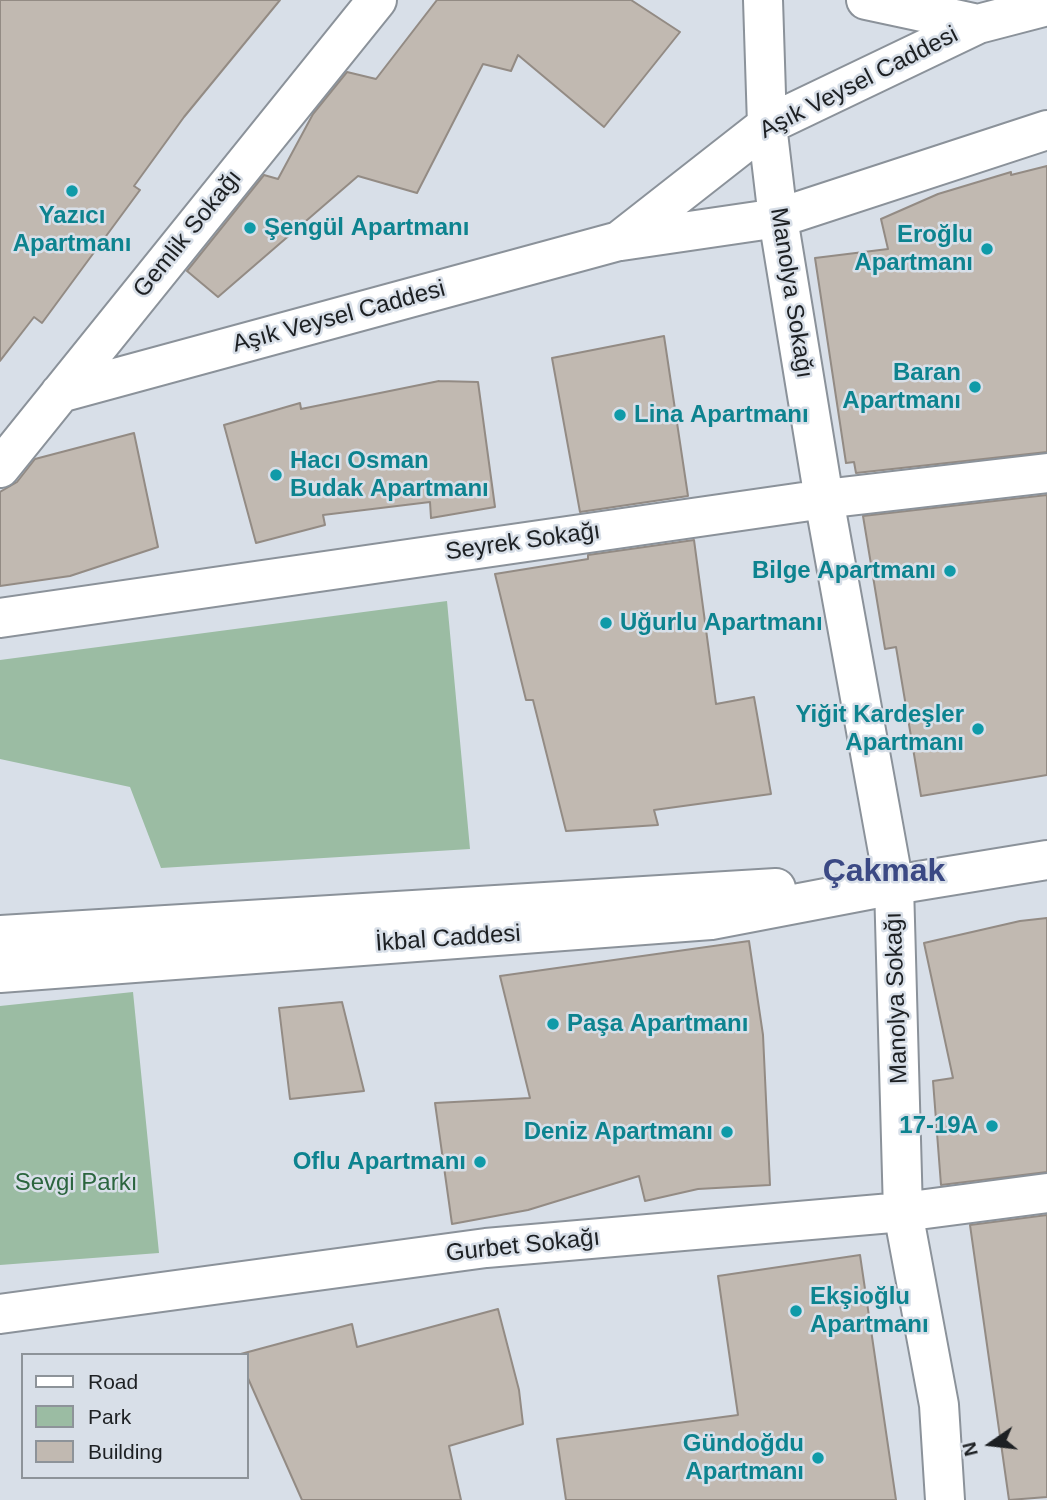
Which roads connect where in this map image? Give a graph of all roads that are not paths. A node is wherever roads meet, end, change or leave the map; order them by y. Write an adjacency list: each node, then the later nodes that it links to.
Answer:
1 (377, 0): 10 (street, Gemlik Sokağı)
2 (764, 0): 6 (street, Manolya Sokağı)
3 (866, 0): 5 (street)
4 (1047, 6): 5 (street, Aşık Veysel Caddesi)
5 (978, 24): 6 (street, Aşık Veysel Caddesi)
6 (767, 125): 8 (street, Manolya Sokağı); 9 (street, Aşık Veysel Caddesi)
7 (1047, 130): 8 (street, Aşık Veysel Caddesi)
8 (778, 218): 9 (street, Aşık Veysel Caddesi); 13 (street, Manolya Sokağı)
9 (618, 241): 10 (street, Aşık Veysel Caddesi)
10 (60, 393): 11 (street, Gemlik Sokağı)
11 (0, 468)
12 (1047, 472): 13 (street, Seyrek Sokağı)
13 (824, 499): 14 (street, Seyrek Sokağı); 16 (street, Manolya Sokağı)
14 (0, 618)
15 (1047, 860): 16 (street, İkbal Caddesi)
16 (894, 885): 17 (street, İkbal Caddesi); 18 (street, İkbal Caddesi); 20 (street, Manolya Sokağı)
17 (0, 934)
18 (0, 973)
19 (1047, 1193): 20 (street, Gurbet Sokağı)
20 (903, 1212): 21 (street, Gurbet Sokağı); 22 (street, Manolya Sokağı)
21 (0, 1314)
22 (945, 1500)

